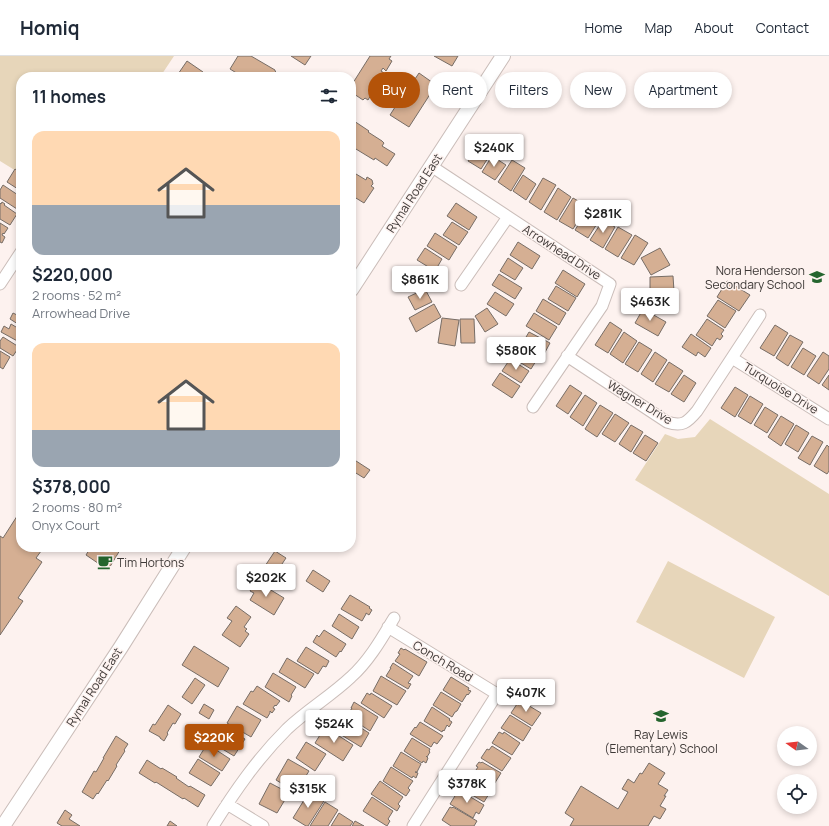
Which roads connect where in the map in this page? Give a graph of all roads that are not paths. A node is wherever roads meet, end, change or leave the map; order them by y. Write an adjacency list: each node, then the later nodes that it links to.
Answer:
1 (503, 56): 2 (main road, Rymal Road East)
2 (430, 166): 3 (street, Arrowhead Drive); 5 (main road, Rymal Road East)
3 (508, 217): 7 (street); 9 (street, Arrowhead Drive)
4 (16, 260): 6 (street)
5 (356, 282)
6 (0, 284)
7 (461, 285)
8 (760, 315): 10 (street, Wagner Drive)
9 (567, 356): 10 (street, Wagner Drive); 11 (street, Arrowhead Drive)
10 (732, 358): 12 (street, Turquoise Drive)
11 (532, 407)
12 (829, 419)
13 (181, 552): 15 (main road, Rymal Road East)
14 (227, 804): 16 (street); 17 (street); 18 (street, Conch Road)
15 (3, 826)
16 (213, 826)
17 (263, 826)
18 (413, 826)

